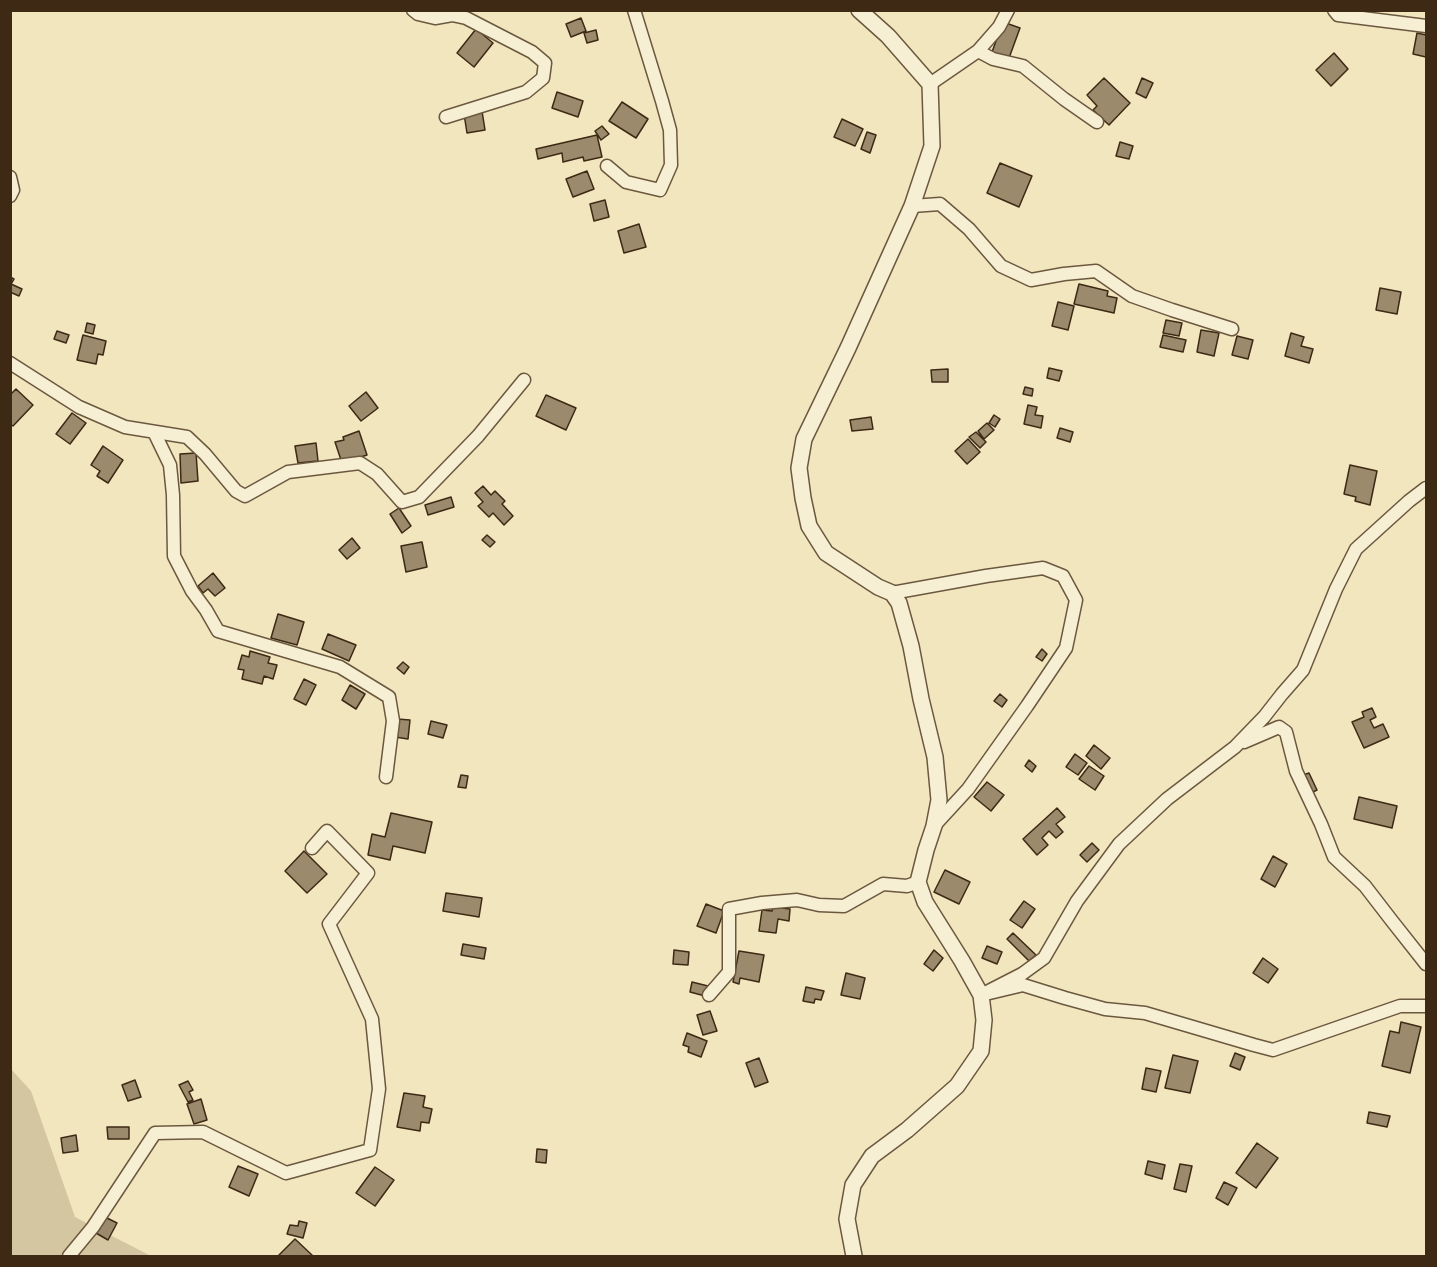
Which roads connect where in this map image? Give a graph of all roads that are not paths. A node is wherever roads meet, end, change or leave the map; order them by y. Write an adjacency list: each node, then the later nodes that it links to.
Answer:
1 (412, 10): 9 (street)
2 (634, 10): 11 (street)
3 (859, 10): 8 (street)
4 (1008, 10): 7 (street)
5 (1334, 10): 6 (street)
6 (1426, 26)
7 (978, 51): 8 (street); 10 (street)
8 (930, 84): 14 (street)
9 (446, 117)
10 (1097, 122)
11 (607, 166)
12 (10, 177): 13 (street)
13 (10, 196)
14 (912, 206): 15 (street); 20 (street)
15 (1232, 329)
16 (10, 363): 18 (street)
17 (524, 380): 18 (street)
18 (154, 432): 22 (street)
19 (1426, 488): 21 (street)
20 (892, 593): 23 (street); 23 (street)
21 (1235, 747): 26 (street); 28 (street)
22 (386, 777)
23 (934, 826): 25 (street)
24 (312, 848): 30 (street)
25 (918, 882): 27 (street); 28 (street)
26 (1426, 964)
27 (709, 995)
28 (981, 996): 29 (street); 31 (street)
29 (1426, 1006)
30 (69, 1257)
31 (854, 1257)

